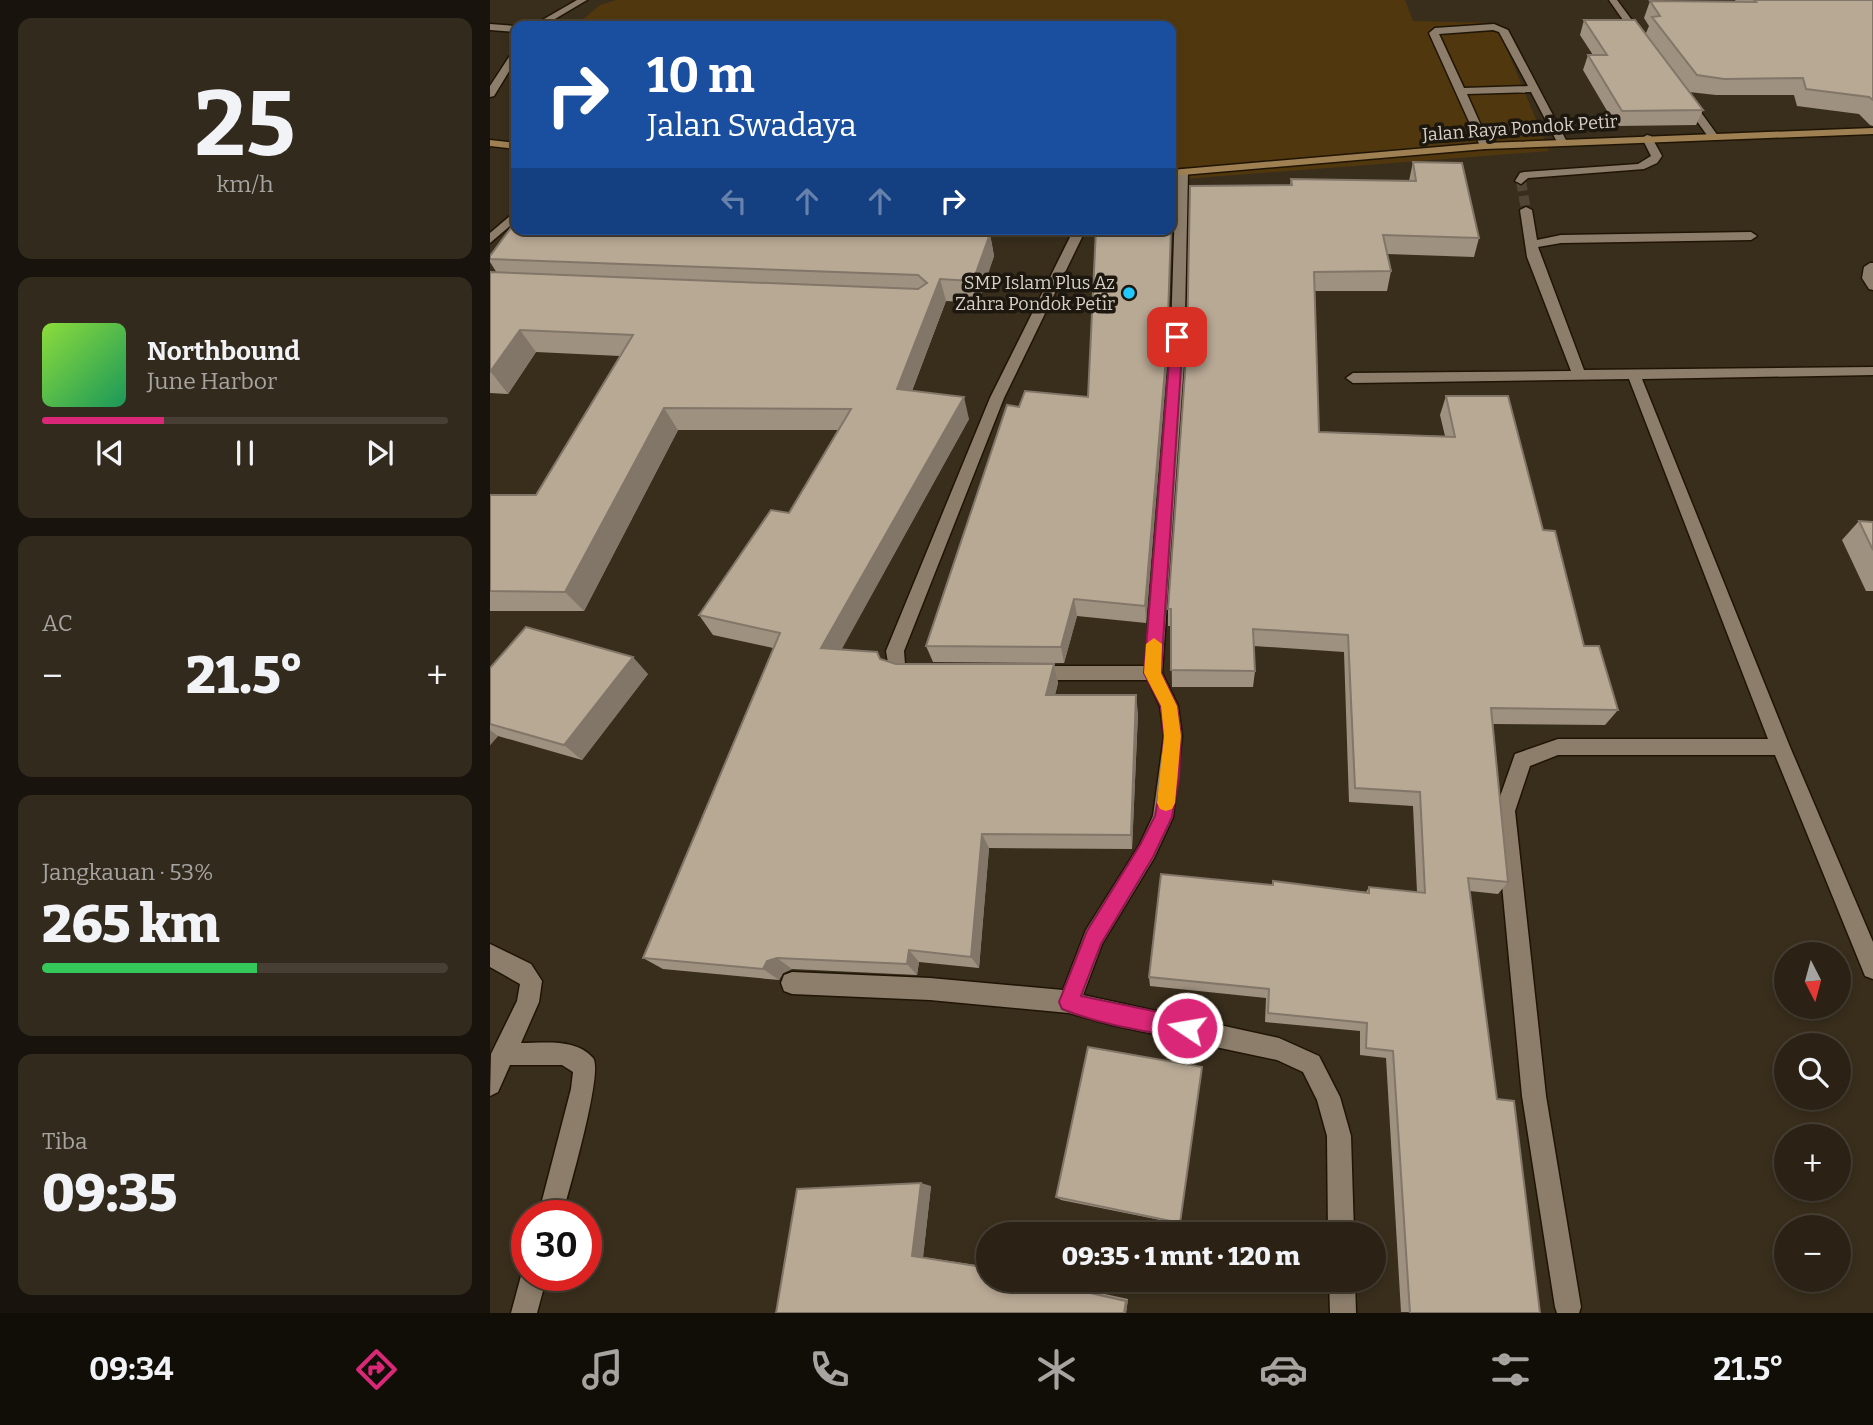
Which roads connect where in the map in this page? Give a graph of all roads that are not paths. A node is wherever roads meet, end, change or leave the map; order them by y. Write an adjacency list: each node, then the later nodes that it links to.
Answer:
1 (583, 0): 3 (street)
2 (1613, 0): 6 (street)
3 (546, 21)
4 (490, 27): 5 (street)
5 (511, 29)
6 (1644, 44)
7 (511, 61): 10 (street)
8 (1534, 89): 9 (street); 9 (street); 15 (street)
9 (1461, 91): 18 (street)
10 (490, 94)
11 (1682, 94): 13 (street)
12 (1873, 131): 13 (main road, Jalan Raya Pondok Petir)
13 (1713, 136): 14 (main road, Jalan Raya Pondok Petir)
14 (1647, 138): 15 (main road, Jalan Raya Pondok Petir); 20 (street)
15 (1562, 142): 18 (main road, Jalan Raya Pondok Petir)
16 (490, 143): 17 (main road)
17 (511, 145)
18 (1485, 146): 19 (main road, Jalan Raya Pondok Petir)
19 (1176, 173): 35 (street)
20 (1521, 181)
21 (1526, 210): 26 (street)
22 (511, 220): 25 (street)
23 (1077, 235): 33 (street)
24 (1751, 236): 26 (street)
25 (490, 239)
26 (1531, 245): 31 (street)
27 (1873, 267): 28 (street)
28 (1873, 286)
29 (1873, 371): 30 (street)
30 (1634, 375): 31 (street); 36 (street)
31 (1580, 377): 32 (street)
32 (1353, 378)
33 (933, 673)
34 (1015, 673): 35 (street)
35 (1153, 673): 40 (street)
36 (1781, 747): 38 (street); 47 (street)
37 (490, 955): 41 (street)
38 (1873, 968)
39 (792, 983): 40 (street)
40 (1069, 1002): 44 (street)
41 (502, 1054): 42 (street); 43 (street)
42 (490, 1084)
43 (554, 1200)
44 (1341, 1222)
45 (530, 1291): 48 (street)
46 (1342, 1292): 49 (street)
47 (1568, 1307)
48 (524, 1313)
49 (1343, 1313)

